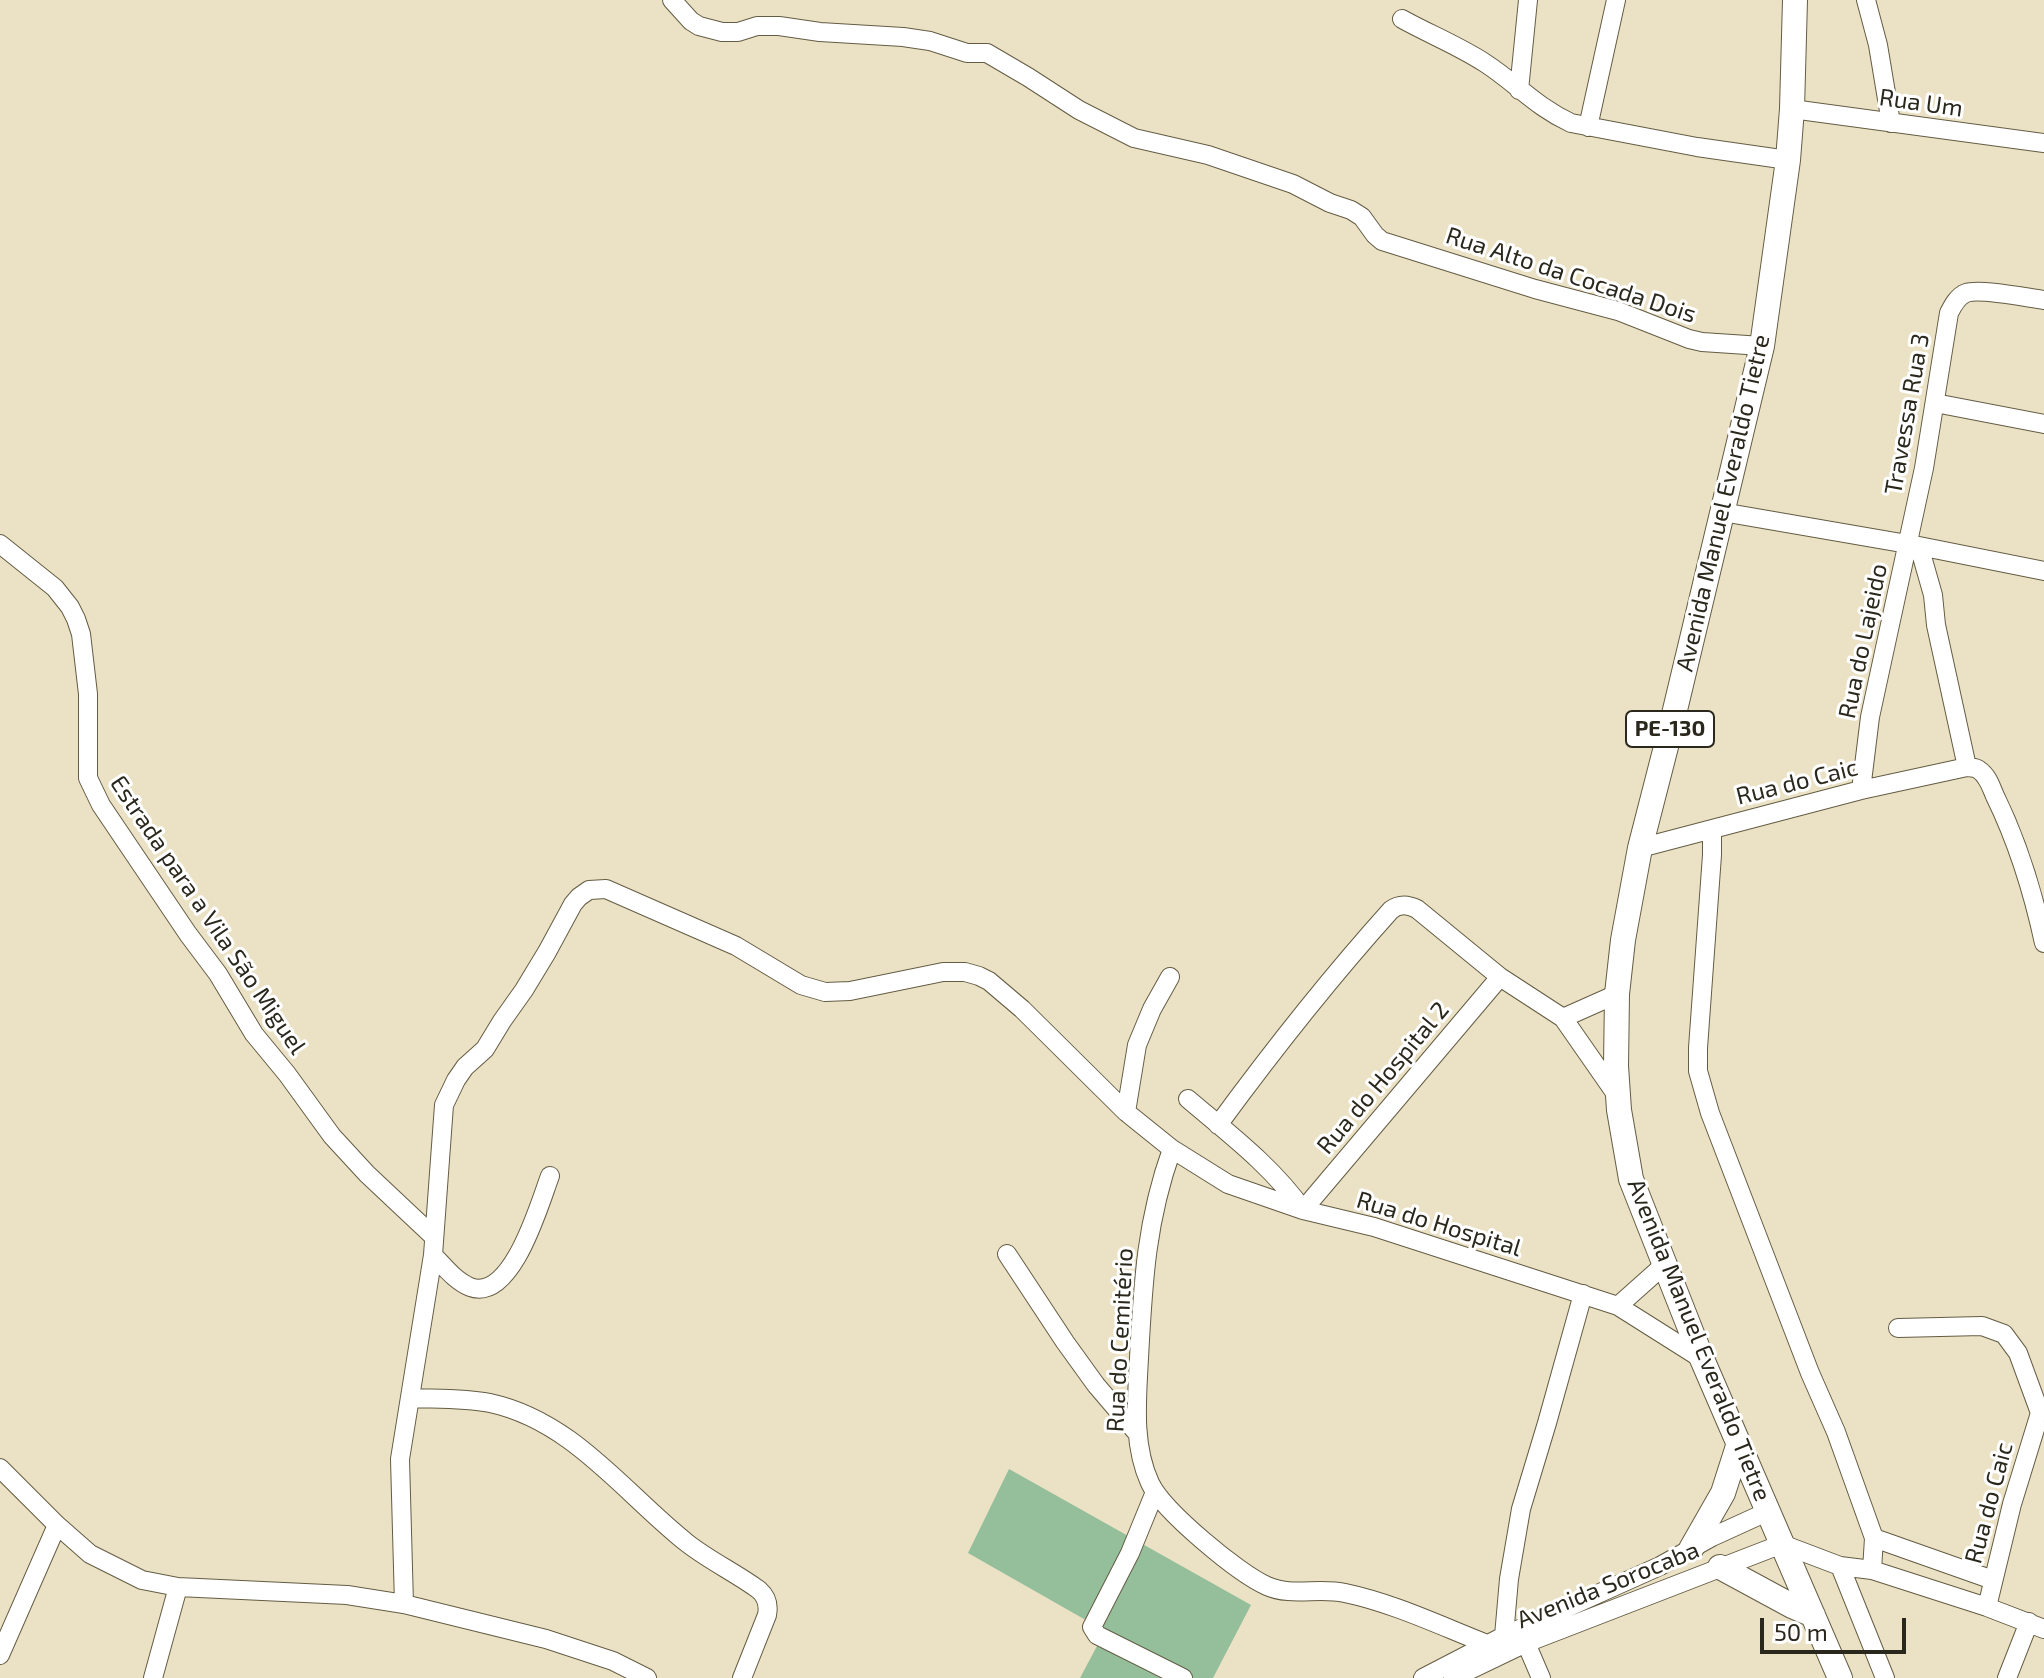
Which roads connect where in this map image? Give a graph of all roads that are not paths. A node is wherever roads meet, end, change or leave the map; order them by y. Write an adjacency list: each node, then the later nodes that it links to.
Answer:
1 (672, 0): 14 (street, Rua Alto da Cocada Dois)
2 (1528, 0): 7 (street)
3 (1616, 0): 10 (street)
4 (1795, 0): 8 (main road, Avenida Manuel Everaldo Tietre / PE-130)
5 (1866, 0): 9 (street)
6 (1402, 19): 7 (street)
7 (1519, 90): 10 (street)
8 (1792, 109): 9 (street, Rua Um); 12 (main road, Avenida Manuel Everaldo Tietre / PE-130)
9 (1891, 123): 11 (street, Rua Um)
10 (1588, 127): 12 (street)
11 (2044, 143)
12 (1788, 160): 14 (main road, Avenida Manuel Everaldo Tietre / PE-130)
13 (2044, 300): 15 (street, Travessa Rua 3)
14 (1762, 346): 17 (main road, Avenida Manuel Everaldo Tietre / PE-130)
15 (1935, 403): 16 (street); 19 (street, Travessa Rua 3)
16 (2044, 424)
17 (1722, 512): 19 (street); 24 (main road, Avenida Manuel Everaldo Tietre / PE-130)
18 (0, 544): 37 (street, Estrada para a Vila São Miguel)
19 (1914, 545): 20 (street, Rua do Lajeido); 21 (street); 22 (street, Rua do Lajeido)
20 (2044, 571)
21 (1967, 767): 22 (street, Rua do Caic); 25 (street)
22 (1861, 790): 23 (street, Rua do Caic)
23 (1712, 829): 24 (street, Rua do Caic); 52 (street)
24 (1640, 848): 28 (main road, Avenida Manuel Everaldo Tietre / PE-130)
25 (2044, 943)
26 (1170, 977): 32 (street)
27 (1500, 977): 29 (street); 33 (street); 36 (street, Rua do Hospital 2)
28 (1617, 994): 29 (street); 30 (main road, Avenida Manuel Everaldo Tietre / PE-130)
29 (1563, 1018): 30 (street)
30 (1618, 1097): 39 (main road, Avenida Manuel Everaldo Tietre / PE-130)
31 (1188, 1099): 33 (street)
32 (1126, 1112): 34 (street, Rua do Hospital); 37 (street, Rua do Hospital)
33 (1218, 1125): 36 (street)
34 (1172, 1149): 36 (street, Rua do Hospital); 46 (street, Rua do Cemitério)
35 (550, 1176): 37 (street, Estrada para a Vila São Miguel)
36 (1303, 1210): 40 (street, Rua do Hospital)
37 (433, 1246): 44 (street)
38 (1007, 1254): 46 (street)
39 (1664, 1265): 41 (street); 43 (main road, Avenida Manuel Everaldo Tietre / PE-130)
40 (1583, 1294): 41 (street, Rua do Hospital); 64 (street, Avenida Sorocaba)
41 (1618, 1306): 43 (street, Rua do Hospital)
42 (1898, 1328): 45 (street)
43 (1702, 1359): 47 (main road, Avenida Manuel Everaldo Tietre / PE-130)
44 (411, 1398): 60 (street); 71 (street)
45 (2042, 1414): 58 (street, Rua do Caic)
46 (1137, 1433): 49 (street, Rua do Cemitério)
47 (1739, 1443): 50 (main road, Avenida Manuel Everaldo Tietre / PE-130); 54 (main road)
48 (0, 1468): 51 (street)
49 (1155, 1492): 64 (street, Rua do Cemitério); 72 (street)
50 (1769, 1511): 53 (main road, Avenida Manuel Everaldo Tietre / PE-130); 54 (street, Avenida Sorocaba)
51 (57, 1525): 59 (street); 66 (street)
52 (1874, 1538): 57 (street); 58 (street)
53 (1782, 1544): 55 (street); 56 (street, Avenida Sorocaba); 62 (main road, Avenida Manuel Everaldo Tietre / PE-130)
54 (1691, 1549): 64 (street, Avenida Sorocaba)
55 (1840, 1566): 57 (street); 76 (street)
56 (1720, 1567): 62 (main road); 65 (street, Avenida Sorocaba)
57 (1872, 1570): 61 (street)
58 (1993, 1580): 61 (street, Rua do Caic)
59 (178, 1587): 60 (street); 69 (street)
60 (404, 1604): 67 (street)
61 (1987, 1607): 63 (street)
62 (1813, 1615): 68 (main road, Avenida Manuel Everaldo Tietre / PE-130)
63 (2036, 1626): 77 (street)
64 (1495, 1640): 73 (street, Avenida Sorocaba)
65 (1526, 1643): 74 (street, Avenida Sorocaba); 75 (street)
66 (0, 1655)
67 (608, 1670): 70 (street)
68 (1838, 1677)
69 (153, 1678)
70 (647, 1678)
71 (742, 1678)
72 (1183, 1678)
73 (1423, 1678)
74 (1453, 1678)
75 (1541, 1678)
76 (1885, 1678)
77 (2007, 1678)

